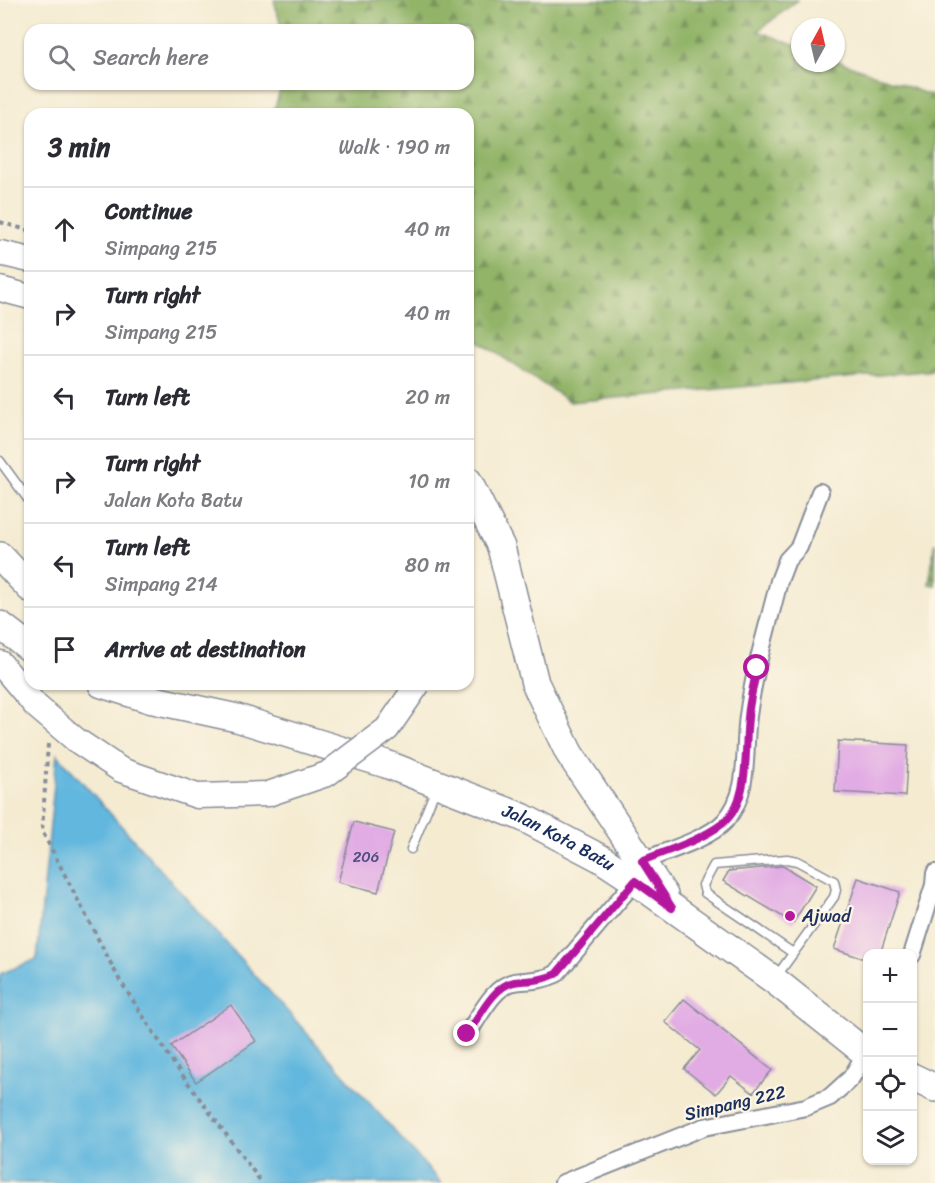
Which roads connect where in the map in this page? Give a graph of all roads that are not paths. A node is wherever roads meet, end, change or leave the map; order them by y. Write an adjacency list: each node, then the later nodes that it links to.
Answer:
1 (0, 252): 2 (main road)
2 (24, 258)
3 (0, 289): 4 (main road)
4 (24, 295)
5 (0, 461): 8 (lane)
6 (819, 492): 20 (street)
7 (474, 493): 20 (main road)
8 (24, 494)
9 (0, 556): 10 (main road)
10 (24, 582)
11 (0, 625): 12 (main road)
12 (24, 643)
13 (0, 663): 16 (main road, bridge)
14 (121, 690): 17 (main road)
15 (187, 690): 17 (main road)
16 (414, 690)
17 (237, 718): 18 (main road, Jalan Kota Batu)
18 (438, 784): 19 (lane); 20 (main road, Jalan Kota Batu)
19 (411, 849)
20 (639, 871): 24 (main road); 25 (street)
21 (935, 873): 22 (street)
22 (914, 949)
23 (793, 953): 23 (lane); 24 (lane)
24 (774, 980): 26 (main road)
25 (467, 1034)
26 (863, 1050)
27 (864, 1057): 30 (street, Simpang 222)
28 (917, 1079): 29 (main road)
29 (935, 1088)
30 (563, 1183)

